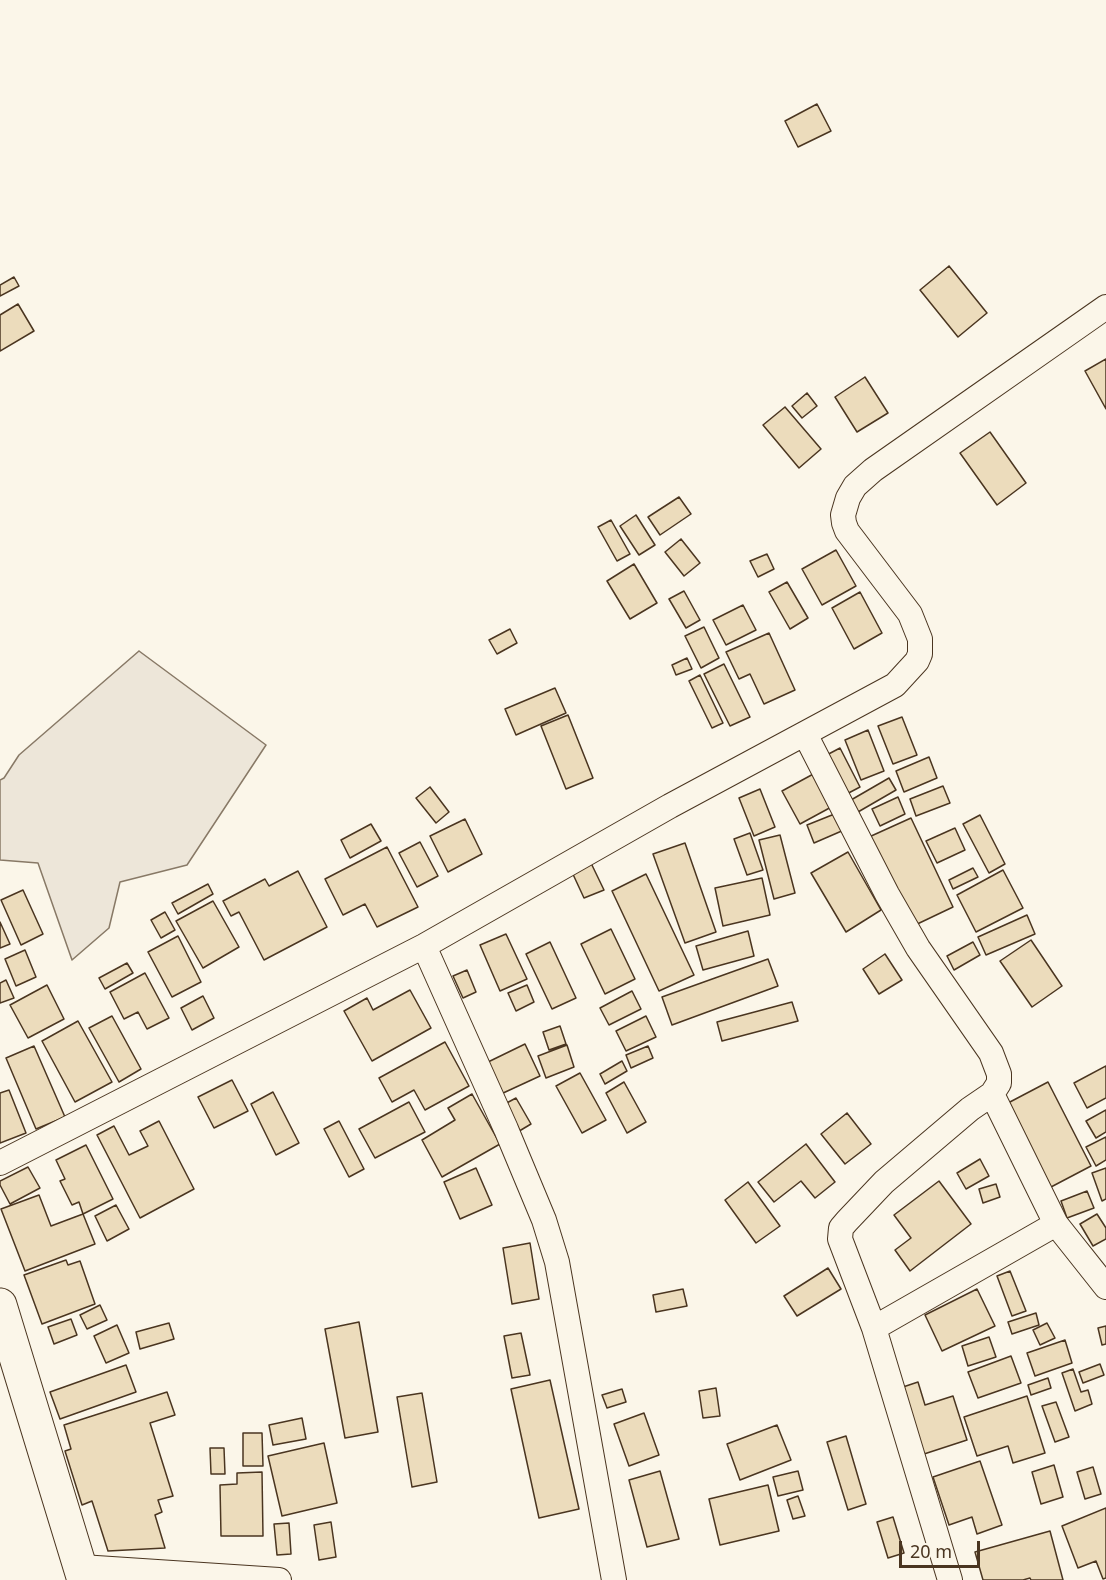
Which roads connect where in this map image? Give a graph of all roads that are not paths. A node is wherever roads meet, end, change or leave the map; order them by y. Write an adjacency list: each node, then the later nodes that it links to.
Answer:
1 (1106, 307): 2 (street)
2 (805, 734): 3 (street); 4 (street)
3 (424, 946): 5 (street); 12 (street)
4 (992, 1094): 6 (street); 9 (street)
5 (0, 1163)
6 (1056, 1224): 7 (street); 9 (street)
7 (1106, 1287)
8 (0, 1305): 10 (main road)
9 (874, 1328): 13 (street)
10 (82, 1574): 11 (street)
11 (279, 1580)
12 (614, 1580)
13 (950, 1580)

